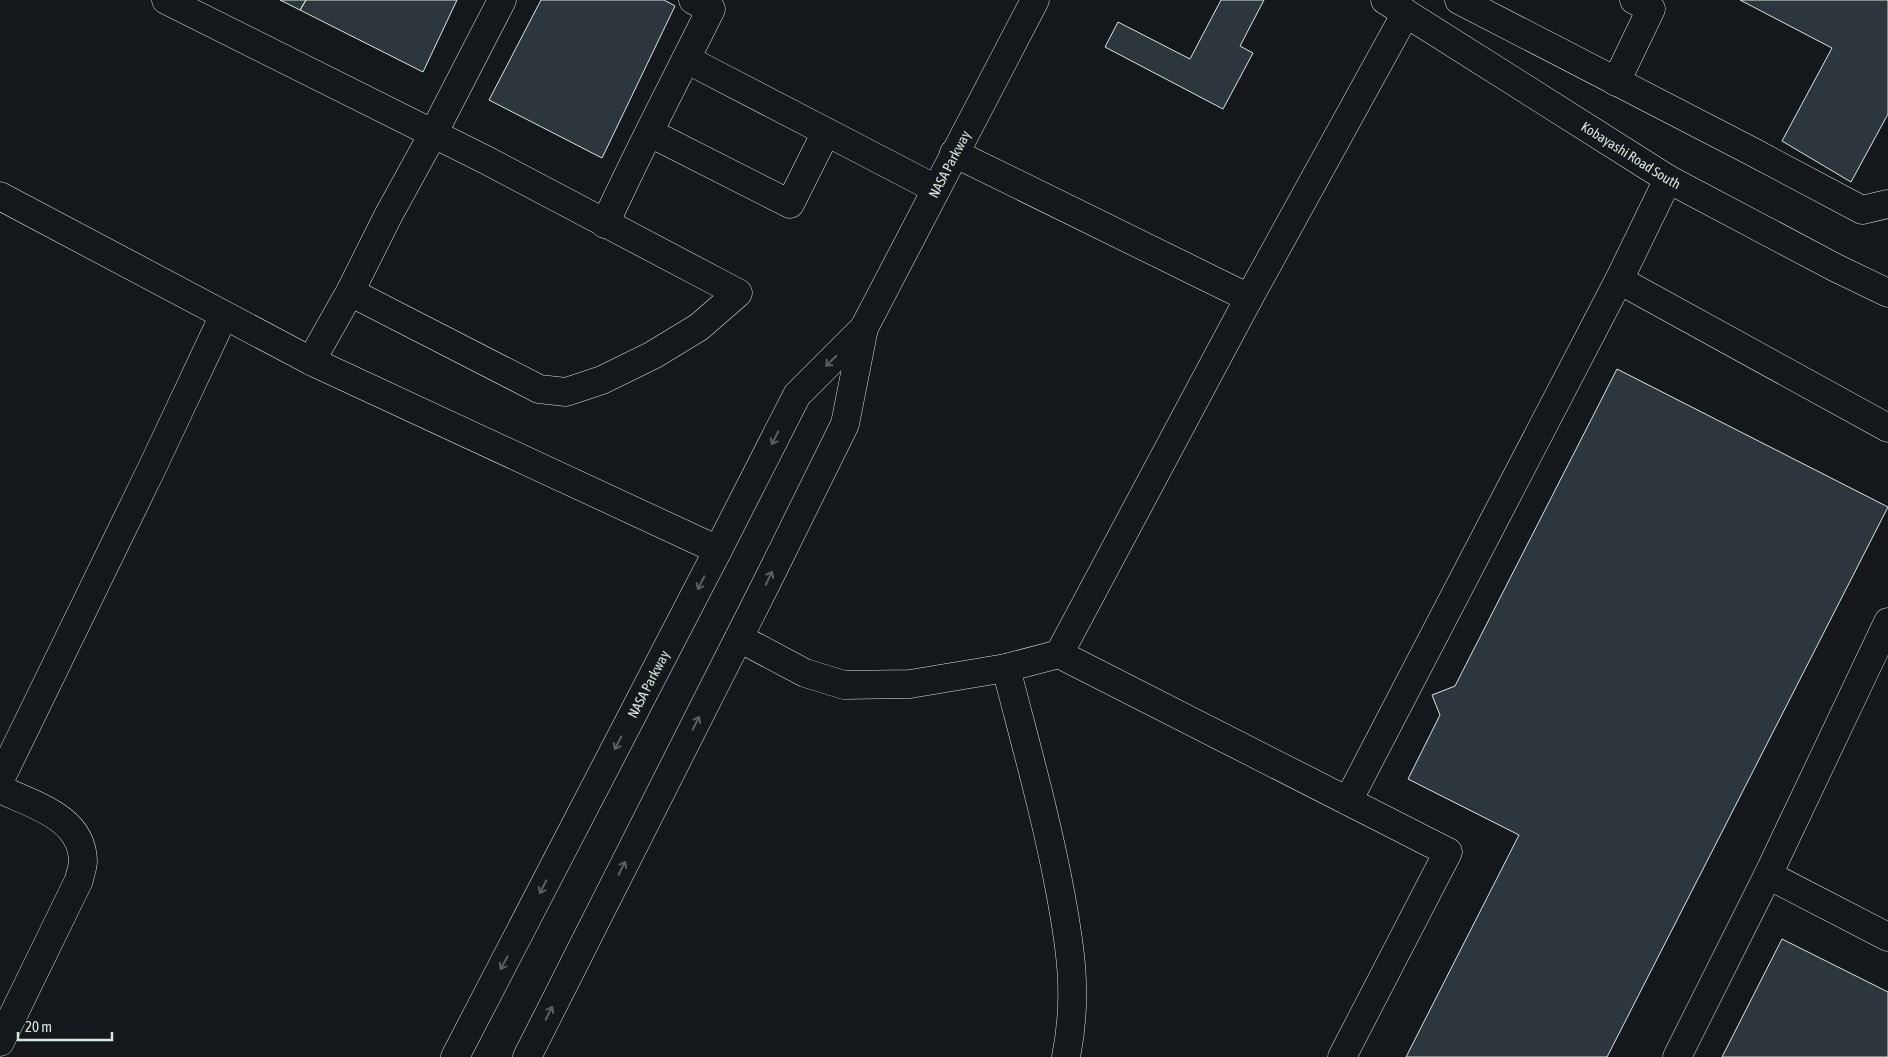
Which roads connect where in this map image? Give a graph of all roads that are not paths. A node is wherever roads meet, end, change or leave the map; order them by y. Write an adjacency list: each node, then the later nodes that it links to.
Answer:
1 (166, 0): 12 (main road)
2 (502, 0): 12 (main road)
3 (693, 0): 8 (main road)
4 (1034, 0): 13 (main road, NASA Parkway)
5 (1459, 0): 9 (main road)
6 (1634, 0): 9 (main road)
7 (1407, 7): 14 (main road, Kobayashi Road South); 22 (main road)
8 (686, 60): 10 (main road); 11 (main road)
9 (1616, 82): 17 (main road)
10 (826, 132): 11 (main road); 15 (main road)
11 (650, 133): 18 (main road)
12 (432, 134): 18 (main road); 20 (main road)
13 (954, 153): 15 (main road, NASA Parkway); 22 (main road)
14 (1668, 179): 19 (main road); 21 (main road, Kobayashi Road South)
15 (936, 189): 24 (main road, NASA Parkway)
16 (0, 196): 23 (main road)
17 (1888, 204)
18 (605, 224): 20 (main road)
19 (1619, 280): 26 (main road); 34 (main road)
20 (350, 292): 25 (main road)
21 (1888, 293)
22 (1248, 298): 30 (main road)
23 (224, 315): 25 (main road); 32 (main road)
24 (864, 328): 27 (main road, NASA Parkway, one-way to 27); 29 (main road, NASA Parkway, one-way to 24)
25 (312, 362): 27 (main road)
26 (1888, 428)
27 (718, 550): 38 (main road, NASA Parkway, one-way to 38)
28 (1888, 622): 35 (main road)
29 (739, 638): 31 (main road); 39 (main road, NASA Parkway, one-way to 29)
30 (1059, 654): 31 (main road); 34 (main road)
31 (1006, 668): 40 (main road)
32 (0, 780)
33 (0, 789): 37 (main road)
34 (1348, 801): 41 (main road)
35 (1768, 875): 36 (main road); 42 (main road)
36 (1888, 936)
37 (0, 1042)
38 (455, 1057)
39 (527, 1057)
40 (1066, 1057)
41 (1342, 1057)
42 (1677, 1057)

